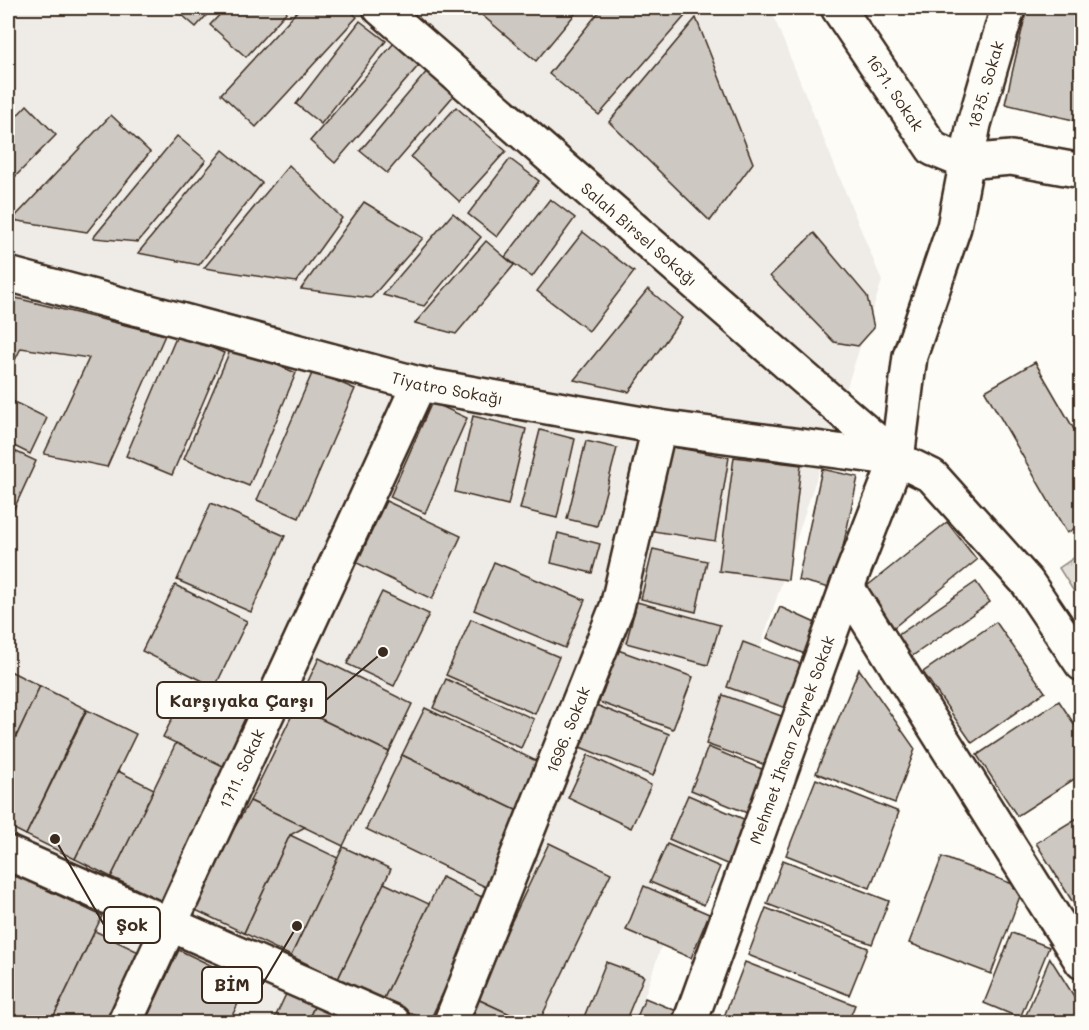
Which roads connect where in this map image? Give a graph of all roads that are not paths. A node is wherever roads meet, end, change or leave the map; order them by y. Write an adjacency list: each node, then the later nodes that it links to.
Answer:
1 (380, 8): 9 (street, Salah Birsel Sokağı)
2 (838, 8): 4 (street, 1671. Sokak)
3 (1008, 8): 4 (street, 1875. Sokak)
4 (964, 162): 5 (street); 9 (street, 1875. Sokak)
5 (1082, 171)
6 (8, 274): 7 (street, Tiyatro Sokağı)
7 (419, 384): 8 (street, Tiyatro Sokağı); 13 (street, 1711. Sokak)
8 (659, 427): 9 (street, Tiyatro Sokağı); 17 (street, 1696. Sokak)
9 (897, 459): 10 (street, Mehmet İhsan Zeyrek Sokak); 11 (street)
10 (847, 587): 14 (street); 18 (street, Mehmet İhsan Zeyrek Sokak)
11 (1082, 664)
12 (8, 853): 13 (street)
13 (171, 925): 15 (street, 1711. Sokak); 16 (street)
14 (1082, 962)
15 (125, 1023)
16 (393, 1023)
17 (451, 1023)
18 (690, 1023)

